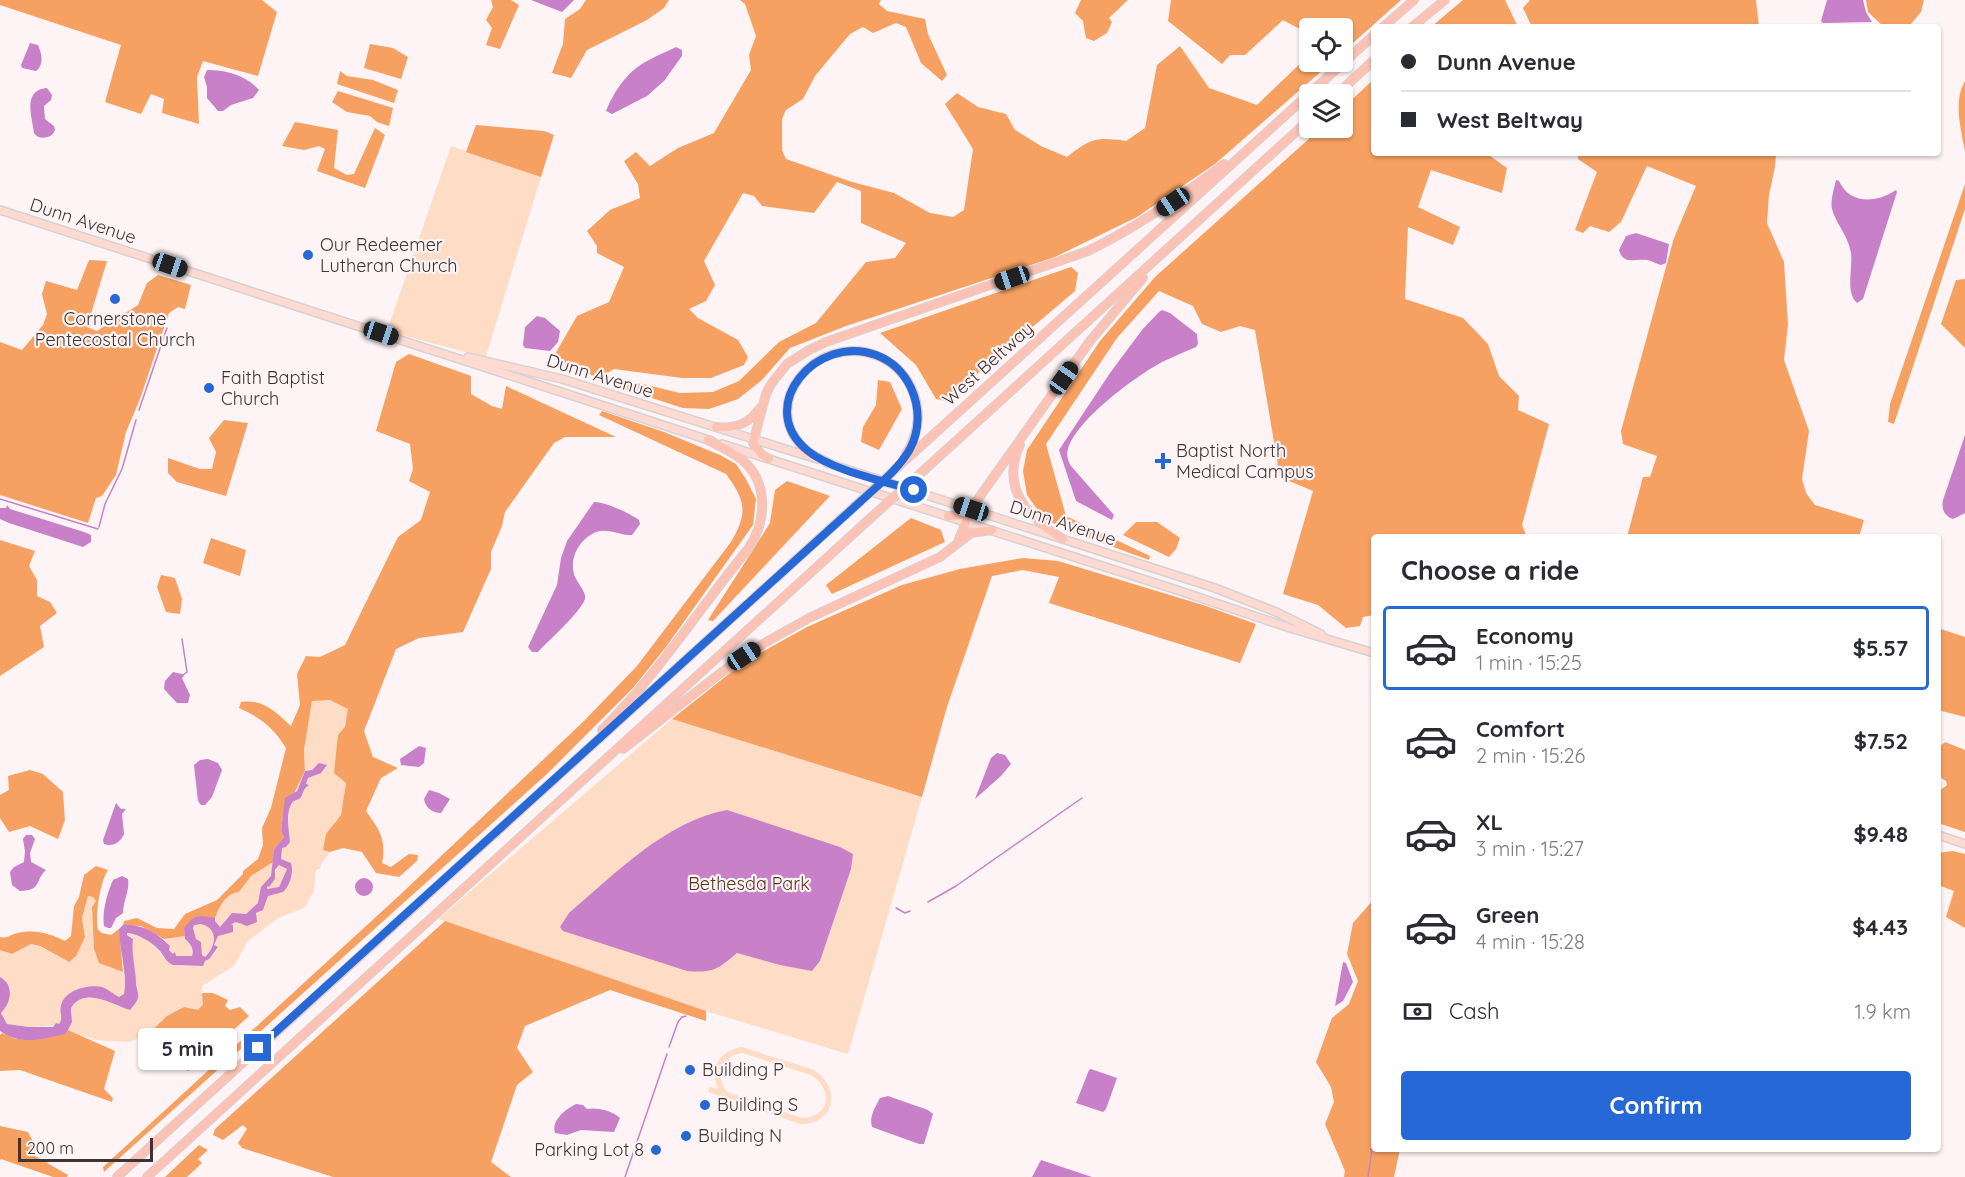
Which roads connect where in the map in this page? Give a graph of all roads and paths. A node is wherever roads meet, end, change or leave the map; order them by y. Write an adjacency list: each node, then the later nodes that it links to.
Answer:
1 (1414, 0): 3 (highway)
2 (1445, 0): 4 (highway)
3 (1386, 24)
4 (1416, 24)
5 (1371, 38): 9 (highway, West Beltway)
6 (1371, 63): 7 (highway)
7 (1348, 84)
8 (1299, 129): 11 (highway, West Beltway)
9 (1259, 138): 17 (highway); 24 (highway, West Beltway)
10 (0, 210): 12 (main road, Dunn Avenue)
11 (1192, 227): 19 (highway); 35 (highway, West Beltway, bridge)
12 (430, 348): 13 (main road, Dunn Avenue); 15 (main road, Dunn Avenue)
13 (598, 390): 14 (main road, Dunn Avenue); 15 (main road)
14 (618, 396): 16 (main road); 18 (main road, Dunn Avenue)
15 (578, 397): 16 (main road, Dunn Avenue)
16 (593, 402): 21 (main road, Dunn Avenue)
17 (762, 404): 18 (highway); 20 (highway)
18 (716, 427): 20 (main road, Dunn Avenue)
19 (1027, 431): 25 (highway); 29 (highway)
20 (753, 438): 22 (highway); 23 (main road, Dunn Avenue)
21 (708, 440): 22 (main road, Dunn Avenue); 36 (highway)
22 (768, 459): 26 (main road, Dunn Avenue)
23 (831, 464): 24 (highway); 25 (main road, Dunn Avenue)
24 (900, 464): 36 (highway, West Beltway, bridge)
25 (971, 509): 26 (highway); 27 (highway); 29 (main road, Dunn Avenue)
26 (948, 516): 27 (main road, Dunn Avenue)
27 (966, 522): 28 (main road, Dunn Avenue); 30 (highway)
28 (992, 530): 30 (highway); 32 (main road, Dunn Avenue)
29 (1063, 539): 31 (main road, Dunn Avenue)
30 (957, 543): 35 (highway)
31 (1181, 577): 32 (main road); 33 (main road, Dunn Avenue)
32 (1177, 590): 33 (main road, Dunn Avenue)
33 (1336, 641): 34 (main road, Dunn Avenue)
34 (1371, 652)
35 (600, 765): 40 (highway, West Beltway)
36 (553, 781): 39 (highway, West Beltway)
37 (1941, 836): 38 (main road)
38 (1965, 844)
39 (117, 1177)
40 (147, 1177)

